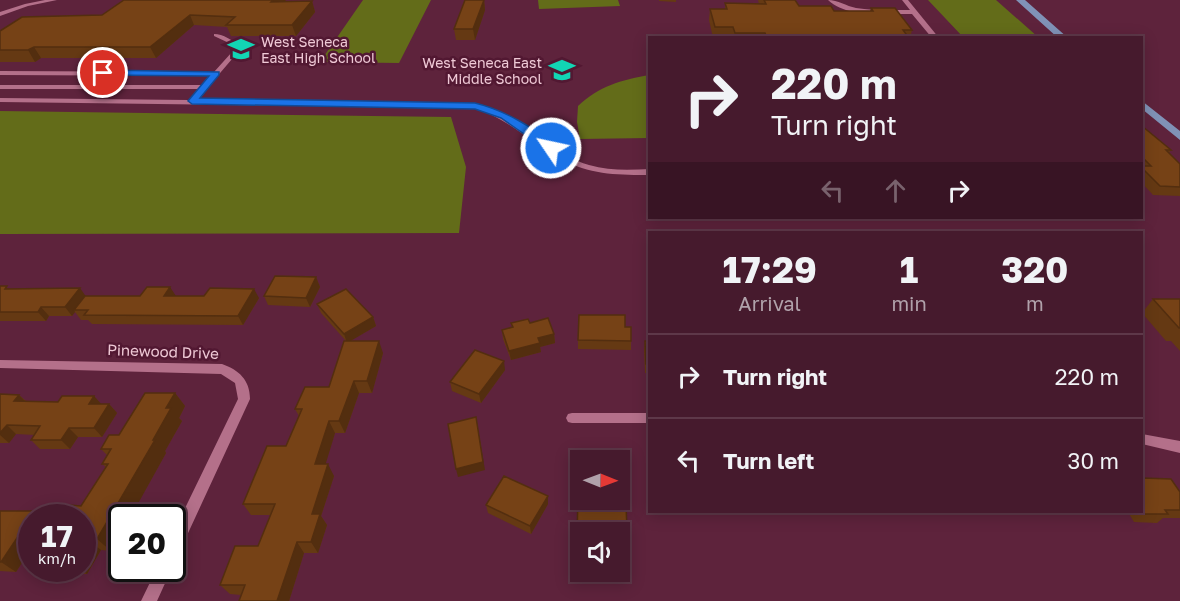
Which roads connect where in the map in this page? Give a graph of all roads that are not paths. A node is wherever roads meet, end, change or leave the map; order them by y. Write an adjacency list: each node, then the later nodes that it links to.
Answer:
1 (54, 0): 6 (street)
2 (831, 0): 5 (street)
3 (905, 0): 5 (street)
4 (1020, 0): 9 (main road)
5 (914, 12): 8 (street)
6 (0, 14)
7 (216, 35): 12 (street)
8 (934, 36)
9 (1062, 36)
10 (0, 73): 11 (street)
11 (57, 73): 12 (street); 14 (street)
12 (216, 74): 15 (street)
13 (0, 87): 14 (street)
14 (40, 87): 15 (street)
15 (204, 87): 17 (street)
16 (0, 100): 17 (street)
17 (192, 101): 20 (street)
18 (1143, 105): 19 (main road)
19 (1180, 137)
20 (648, 172)
21 (0, 364): 26 (street, Pinewood Drive)
22 (572, 418): 23 (street)
23 (648, 418)
24 (1143, 439): 25 (street)
25 (1180, 447)
26 (186, 522)
27 (158, 582): 28 (street)
28 (149, 601)

